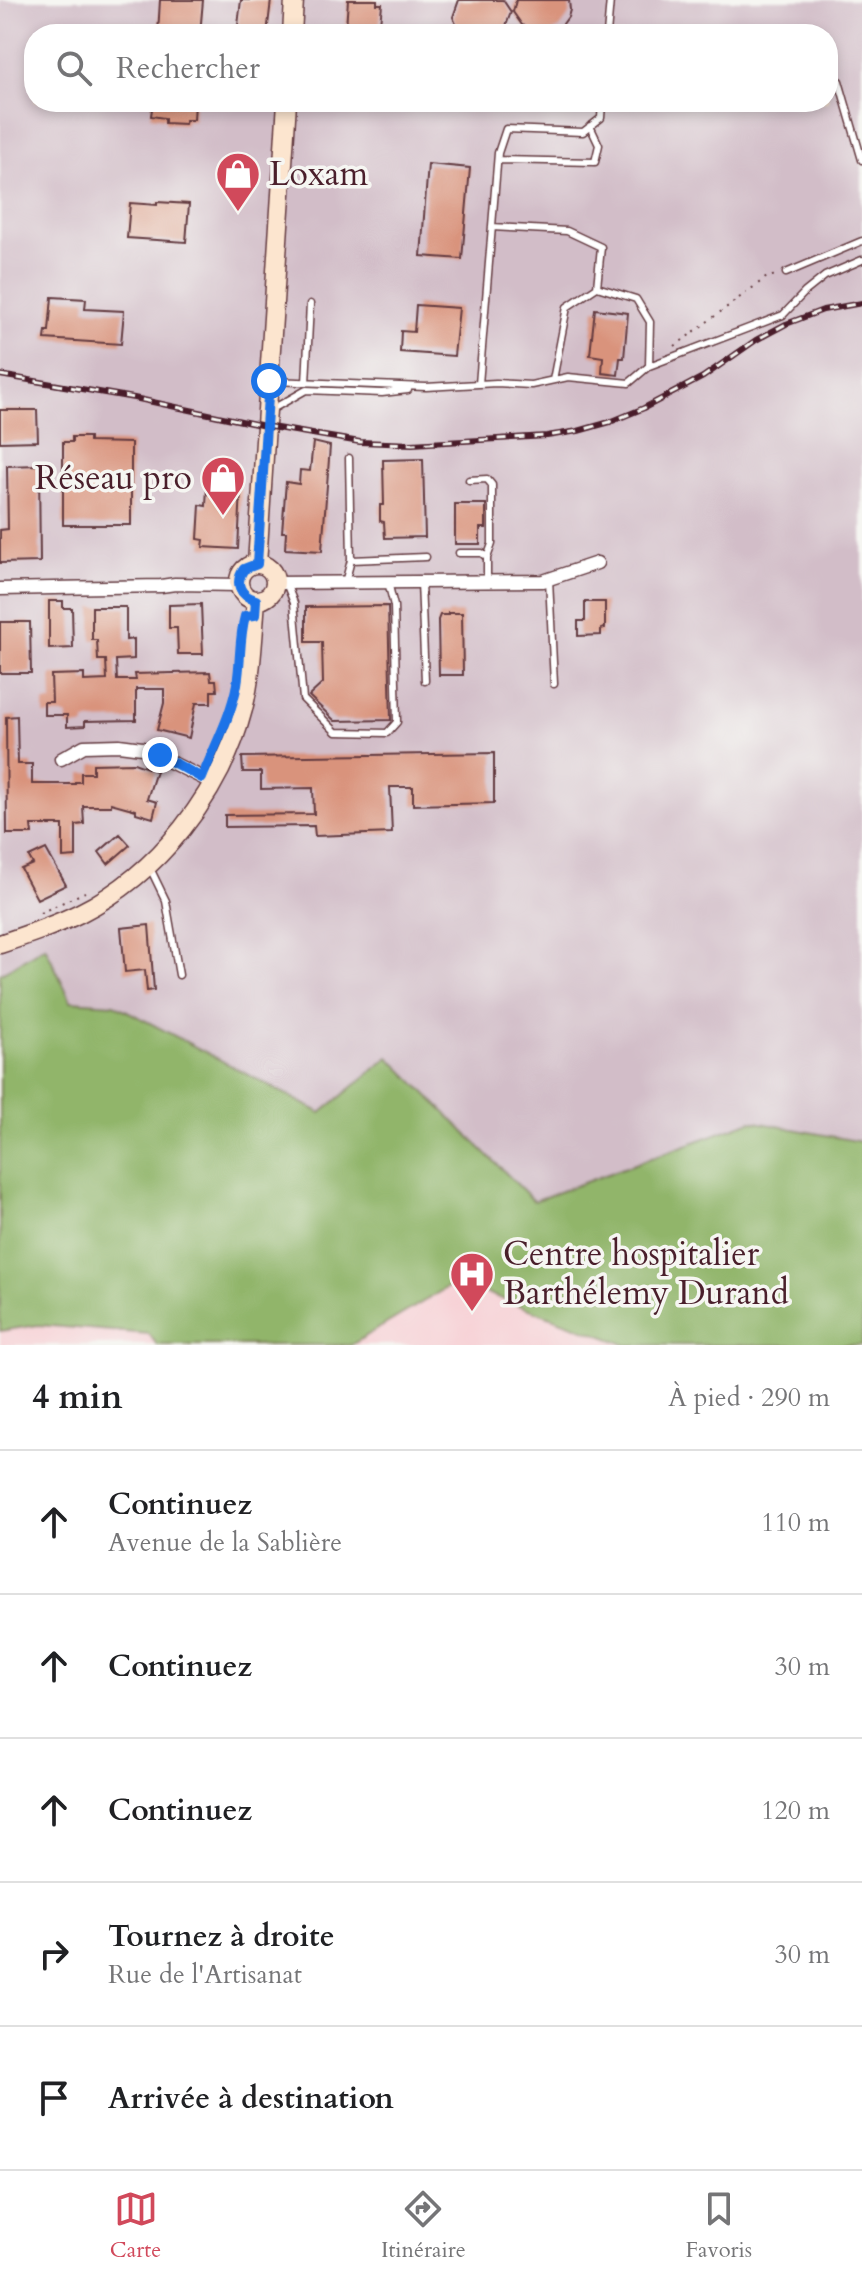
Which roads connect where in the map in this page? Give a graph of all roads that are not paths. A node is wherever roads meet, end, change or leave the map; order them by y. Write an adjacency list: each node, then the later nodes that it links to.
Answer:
1 (294, 0): 3 (main road)
2 (610, 0): 4 (lane)
3 (293, 24)
4 (608, 24)
5 (839, 81): 10 (lane)
6 (286, 112): 19 (main road)
7 (601, 112): 8 (lane)
8 (590, 126): 9 (lane); 9 (lane)
9 (498, 160): 11 (lane)
10 (862, 160)
11 (492, 227): 15 (lane); 21 (lane)
12 (862, 241): 14 (lane)
13 (862, 260): 17 (lane)
14 (786, 273)
15 (597, 287): 17 (lane); 18 (lane)
16 (310, 304): 20 (lane)
17 (649, 366): 18 (lane)
18 (553, 380): 21 (lane)
19 (269, 381): 20 (lane); 23 (main road)
20 (306, 383): 22 (lane)
21 (479, 384): 22 (lane)
22 (426, 387): 23 (lane)
23 (266, 413): 31 (main road)
24 (349, 458): 29 (lane)
25 (469, 480): 28 (lane)
26 (459, 553): 28 (lane)
27 (426, 557): 29 (lane)
28 (487, 558): 33 (lane)
29 (351, 560): 37 (lane)
30 (597, 563): 32 (street)
31 (257, 564): 36 (main road); 38 (main road)
32 (549, 579): 33 (street); 42 (lane)
33 (487, 581): 35 (street)
34 (388, 582): 35 (street); 36 (lane); 37 (street)
35 (421, 582): 41 (lane)
36 (281, 583): 37 (street); 40 (main road)
37 (345, 583)
38 (239, 585): 39 (street); 40 (main road)
39 (0, 589)
40 (256, 600): 44 (main road)
41 (425, 681)
42 (554, 684)
43 (61, 759): 44 (street)
44 (213, 783): 45 (main road)
45 (148, 865): 46 (main road); 47 (lane)
46 (0, 944)
47 (179, 975)

